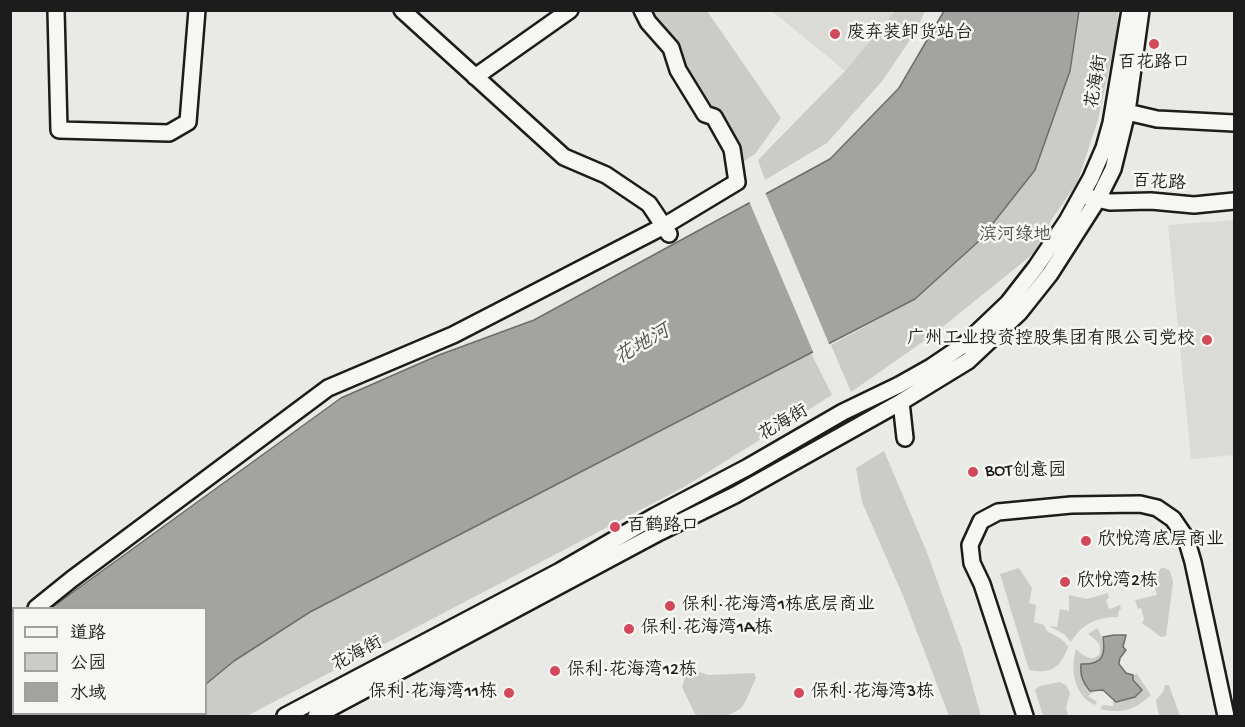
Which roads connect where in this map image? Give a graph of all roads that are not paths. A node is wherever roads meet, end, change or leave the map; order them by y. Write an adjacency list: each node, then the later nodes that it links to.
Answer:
1 (56, 10): 2 (street)
2 (197, 10)
3 (402, 10): 8 (street)
4 (570, 10): 8 (street)
5 (642, 10): 13 (street)
6 (1130, 10): 11 (street, 花海街)
7 (1141, 10): 9 (street, 花海街)
8 (475, 77): 13 (street)
9 (1127, 112): 10 (street); 11 (street, 花海街)
10 (1234, 123)
11 (1090, 197): 12 (street, 百花路); 14 (street, 花海街); 17 (street, 花海街)
12 (1234, 201)
13 (666, 230): 16 (street)
14 (901, 402): 15 (street); 18 (street, 花海街)
15 (905, 438)
16 (38, 607)
17 (285, 717)
18 (316, 717)
19 (1026, 717): 20 (street)
20 (1226, 717)

